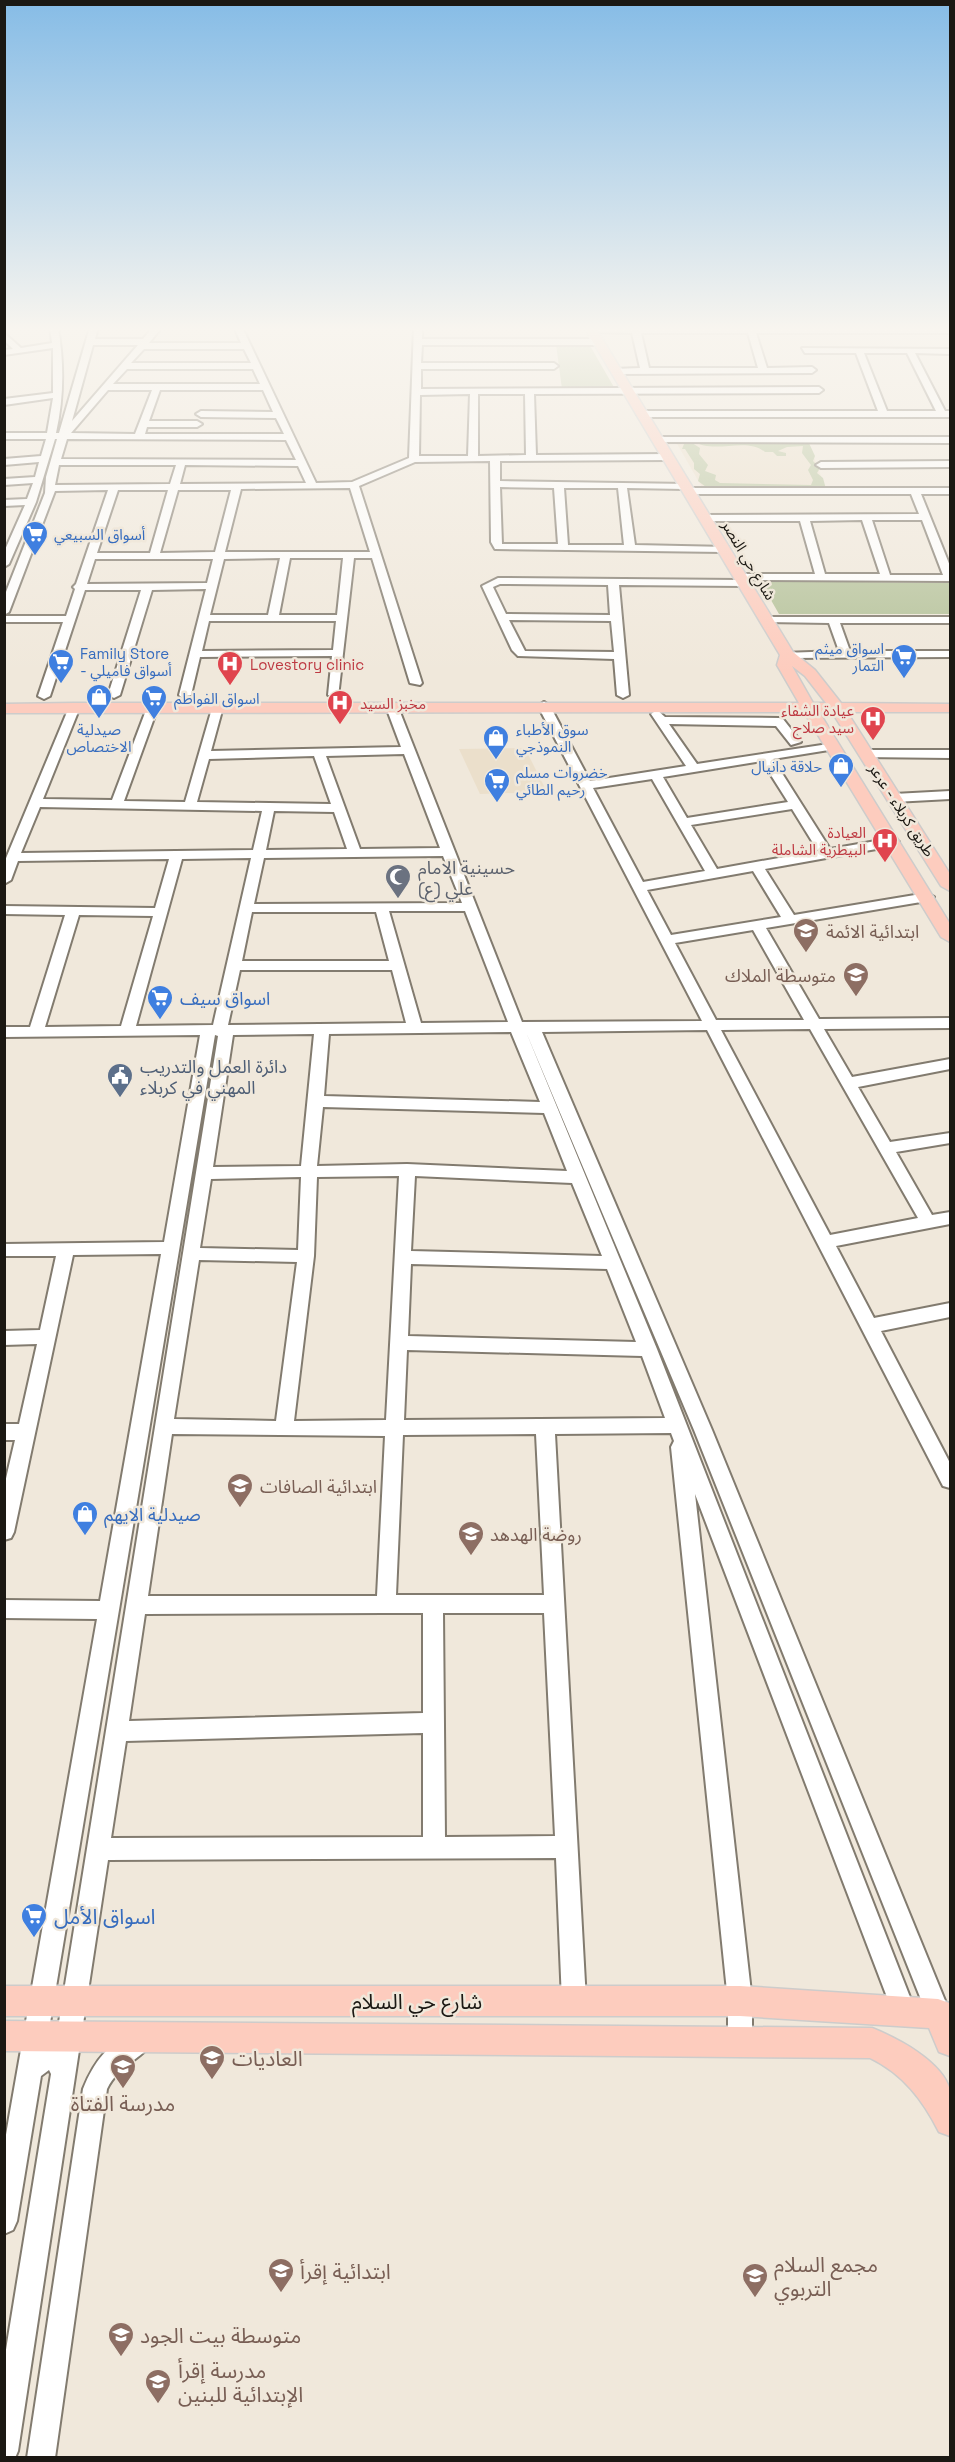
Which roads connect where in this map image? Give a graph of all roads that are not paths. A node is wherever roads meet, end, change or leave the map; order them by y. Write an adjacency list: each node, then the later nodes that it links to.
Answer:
1 (48, 442): 17 (street)
2 (61, 442): 20 (street)
3 (148, 442): 12 (street)
4 (179, 442): 12 (street)
5 (291, 442): 22 (street)
6 (415, 442): 18 (street)
7 (473, 442): 13 (street)
8 (531, 442): 15 (street)
9 (659, 442): 16 (main road, شارع حي النصر)
10 (670, 442): 24 (street)
11 (842, 442): 24 (street)
12 (158, 449): 20 (street); 21 (street)
13 (473, 457): 14 (street); 18 (street)
14 (495, 457): 15 (street); 28 (street)
15 (531, 457): 25 (street)
16 (668, 457): 25 (street); 37 (main road, شارع حي النصر)
17 (44, 459): 19 (street); 26 (street)
18 (414, 459): 30 (street)
19 (4, 462)
20 (55, 462): 33 (street)
21 (181, 463): 22 (street); 35 (street)
22 (301, 463): 32 (street)
23 (951, 464): 24 (street)
24 (821, 465): 39 (street); 42 (street)
25 (578, 471): 29 (street); 31 (street)
26 (38, 480): 27 (street); 40 (street)
27 (4, 482)
28 (495, 484): 29 (street); 49 (street)
29 (559, 484): 49 (street)
30 (354, 485): 32 (street); 54 (street)
31 (622, 485): 37 (street); 50 (street)
32 (309, 486): 36 (street)
33 (52, 488): 34 (street); 67 (street)
34 (114, 488): 35 (street); 55 (street)
35 (173, 488): 36 (street); 56 (street)
36 (236, 488): 57 (street)
37 (687, 488): 42 (street); 43 (main road, شارع حي النصر)
38 (951, 490): 39 (street)
39 (915, 491): 46 (street)
40 (31, 502): 41 (street); 48 (street)
41 (4, 503)
42 (753, 504): 43 (street); 44 (street)
43 (705, 518): 51 (main road, شارع حي النصر)
44 (804, 518): 45 (street); 59 (street)
45 (866, 518): 46 (street); 60 (street)
46 (926, 518): 61 (street)
47 (4, 526): 48 (street)
48 (22, 527): 58 (street)
49 (563, 549): 50 (street)
50 (630, 549): 51 (street)
51 (723, 549): 62 (main road, شارع حي النصر)
52 (286, 555): 53 (street); 57 (street); 70 (street)
53 (349, 555): 54 (street); 71 (street)
54 (376, 555): 84 (street)
55 (89, 556): 56 (street); 65 (street)
56 (154, 556): 57 (street)
57 (219, 556): 64 (street)
58 (4, 564)
59 (820, 577): 60 (street); 62 (street)
60 (886, 577): 61 (street)
61 (950, 578)
62 (742, 580): 63 (street); 75 (main road, شارع حي النصر)
63 (613, 582): 68 (street); 72 (street)
64 (212, 586): 66 (street); 69 (street)
65 (78, 587): 66 (street); 74 (street)
66 (147, 587): 85 (street)
67 (4, 612)
68 (502, 617): 72 (street); 82 (street)
69 (204, 618): 70 (street); 79 (street)
70 (273, 618): 71 (street)
71 (342, 618): 78 (street)
72 (616, 618): 82 (street)
73 (4, 619): 74 (street)
74 (68, 619): 89 (street)
75 (766, 619): 76 (street); 83 (main road, شارع حي النصر)
76 (833, 619): 77 (street); 81 (street)
77 (951, 620)
78 (339, 653): 79 (street); 87 (street)
79 (195, 654): 86 (street)
80 (951, 654): 81 (street)
81 (846, 655): 83 (street)
82 (620, 656): 88 (street)
83 (787, 656): 93 (main road, طريق كربلاء - عرعر); 102 (main road, طريق كربلاء - عرعر)
84 (416, 683)
85 (114, 695): 86 (main road); 89 (main road)
86 (185, 695): 87 (main road)
87 (334, 695): 88 (main road)
88 (623, 695): 92 (main road)
89 (44, 696): 91 (main road)
90 (951, 696): 94 (main road)
91 (4, 698)
92 (728, 701): 93 (main road); 96 (main road); 101 (main road)
93 (805, 701): 101 (main road); 102 (main road); 106 (main road, طريق كربلاء - عرعر)
94 (871, 704): 102 (main road); 102 (main road); 103 (main road)
95 (544, 706): 96 (main road); 100 (main road); 117 (street)
96 (652, 706): 105 (street)
97 (74, 707): 98 (main road); 104 (main road); 120 (street)
98 (152, 707): 99 (main road); 121 (street)
99 (217, 707): 100 (main road); 113 (street)
100 (392, 707): 109 (street)
101 (775, 707): 106 (main road)
102 (836, 708): 111 (main road, طريق كربلاء - عرعر)
103 (951, 708)
104 (4, 709)
105 (661, 720): 107 (street); 115 (street)
106 (819, 724): 108 (main road, طريق كربلاء - عرعر)
107 (795, 742)
108 (831, 746): 114 (street); 127 (main road, طريق كربلاء - عرعر)
109 (409, 750): 110 (street); 128 (street)
110 (319, 752): 113 (street); 125 (street)
111 (866, 754): 112 (street); 119 (main road, طريق كربلاء - عرعر)
112 (951, 754)
113 (204, 755): 122 (street)
114 (765, 756): 115 (street); 123 (street)
115 (693, 768): 116 (street)
116 (655, 774): 117 (street); 126 (street)
117 (585, 786): 138 (street)
118 (951, 795): 119 (street)
119 (894, 798): 137 (main road, طريق كربلاء - عرعر)
120 (35, 803): 121 (street); 133 (street)
121 (117, 804): 122 (street)
122 (190, 805): 124 (street)
123 (795, 805): 126 (street); 131 (street)
124 (269, 806): 125 (street); 130 (street)
125 (338, 808): 129 (street)
126 (683, 822): 135 (street)
127 (893, 842): 131 (street); 139 (main road, طريق كربلاء - عرعر)
128 (449, 852): 129 (street); 141 (street)
129 (355, 853): 130 (street)
130 (258, 854): 132 (street); 142 (street)
131 (826, 854): 134 (street)
132 (177, 855): 133 (street); 145 (street)
133 (14, 857): 136 (street)
134 (757, 866): 135 (street); 146 (street)
135 (713, 874): 138 (street)
136 (4, 880)
137 (951, 886)
138 (639, 887): 149 (street)
139 (927, 897): 146 (street); 148 (main road, طريق كربلاء - عرعر)
140 (381, 906): 141 (street); 142 (street); 151 (street)
141 (470, 907): 155 (street)
142 (246, 908): 150 (street)
143 (4, 910): 144 (street)
144 (74, 911): 145 (street); 158 (street)
145 (161, 912): 159 (street)
146 (790, 920): 147 (street)
147 (757, 925): 149 (street); 153 (street)
148 (951, 937)
149 (667, 940): 154 (street)
150 (234, 965): 151 (street); 161 (street)
151 (397, 966): 156 (street)
152 (951, 1023): 153 (street)
153 (815, 1025): 154 (street); 163 (street)
154 (711, 1026): 155 (street); 174 (street)
155 (525, 1028): 156 (street); 165 (street); 215 (street)
156 (415, 1029): 157 (street)
157 (322, 1030): 161 (street); 164 (street)
158 (36, 1031): 159 (street); 160 (street)
159 (127, 1031): 161 (street)
160 (4, 1032)
161 (216, 1037): 177 (street)
162 (951, 1064): 163 (street)
163 (849, 1083): 167 (street)
164 (315, 1101): 165 (street); 168 (street)
165 (550, 1107): 171 (street)
166 (951, 1138): 167 (street)
167 (885, 1148): 173 (street)
168 (309, 1170): 169 (street); 170 (street); 178 (street)
169 (407, 1170): 171 (street); 179 (street)
170 (211, 1173)
171 (579, 1177): 180 (street)
172 (951, 1218): 173 (street)
173 (928, 1222): 174 (street)
174 (825, 1242): 182 (street)
175 (4, 1250): 176 (street)
176 (66, 1250): 177 (street); 183 (street)
177 (181, 1251): 178 (street); 185 (street); 186 (street)
178 (306, 1256): 193 (street)
179 (402, 1257): 180 (street); 187 (street)
180 (613, 1263): 188 (street)
181 (951, 1310): 182 (street)
182 (870, 1326): 196 (street)
183 (47, 1337): 184 (street); 195 (street)
184 (4, 1338)
185 (156, 1339): 186 (street); 203 (street)
186 (178, 1340): 190 (street)
187 (398, 1343): 188 (street); 192 (street)
188 (648, 1349): 189 (street)
189 (677, 1425): 191 (street); 213 (street); 214 (street)
190 (164, 1426): 193 (street); 199 (street)
191 (545, 1426): 192 (street); 198 (street)
192 (394, 1428): 193 (street); 200 (street)
193 (284, 1429)
194 (4, 1432): 195 (street)
195 (26, 1432): 197 (street)
196 (951, 1480)
197 (4, 1532)
198 (554, 1604): 201 (street); 206 (street)
199 (136, 1605): 200 (street); 205 (street)
200 (386, 1605): 201 (street)
201 (433, 1605): 204 (street)
202 (4, 1609): 203 (street)
203 (109, 1610): 210 (street)
204 (433, 1723): 205 (street); 207 (street)
205 (117, 1731): 208 (street)
206 (566, 1847): 207 (street); 212 (street)
207 (434, 1848): 208 (street)
208 (99, 1849): 209 (street)
209 (77, 1988): 210 (main road, شارع حي السلام); 212 (main road, شارع حي السلام); 218 (street)
210 (44, 1989): 211 (main road, شارع حي السلام); 217 (street)
211 (4, 2001)
212 (574, 2001): 213 (main road, شارع حي السلام)
213 (740, 2001): 214 (main road, شارع حي السلام); 220 (street)
214 (903, 2010): 215 (main road, شارع حي السلام)
215 (944, 2015): 221 (main road)
216 (4, 2036): 217 (main road)
217 (36, 2036): 218 (main road); 222 (street)
218 (69, 2036): 219 (main road); 223 (street)
219 (147, 2037): 220 (main road); 227 (street)
220 (740, 2041): 224 (main road)
221 (951, 2041)
222 (31, 2069): 223 (street); 225 (street)
223 (63, 2074): 226 (street)
224 (951, 2121)
225 (4, 2221)
226 (4, 2451)
227 (41, 2457)

